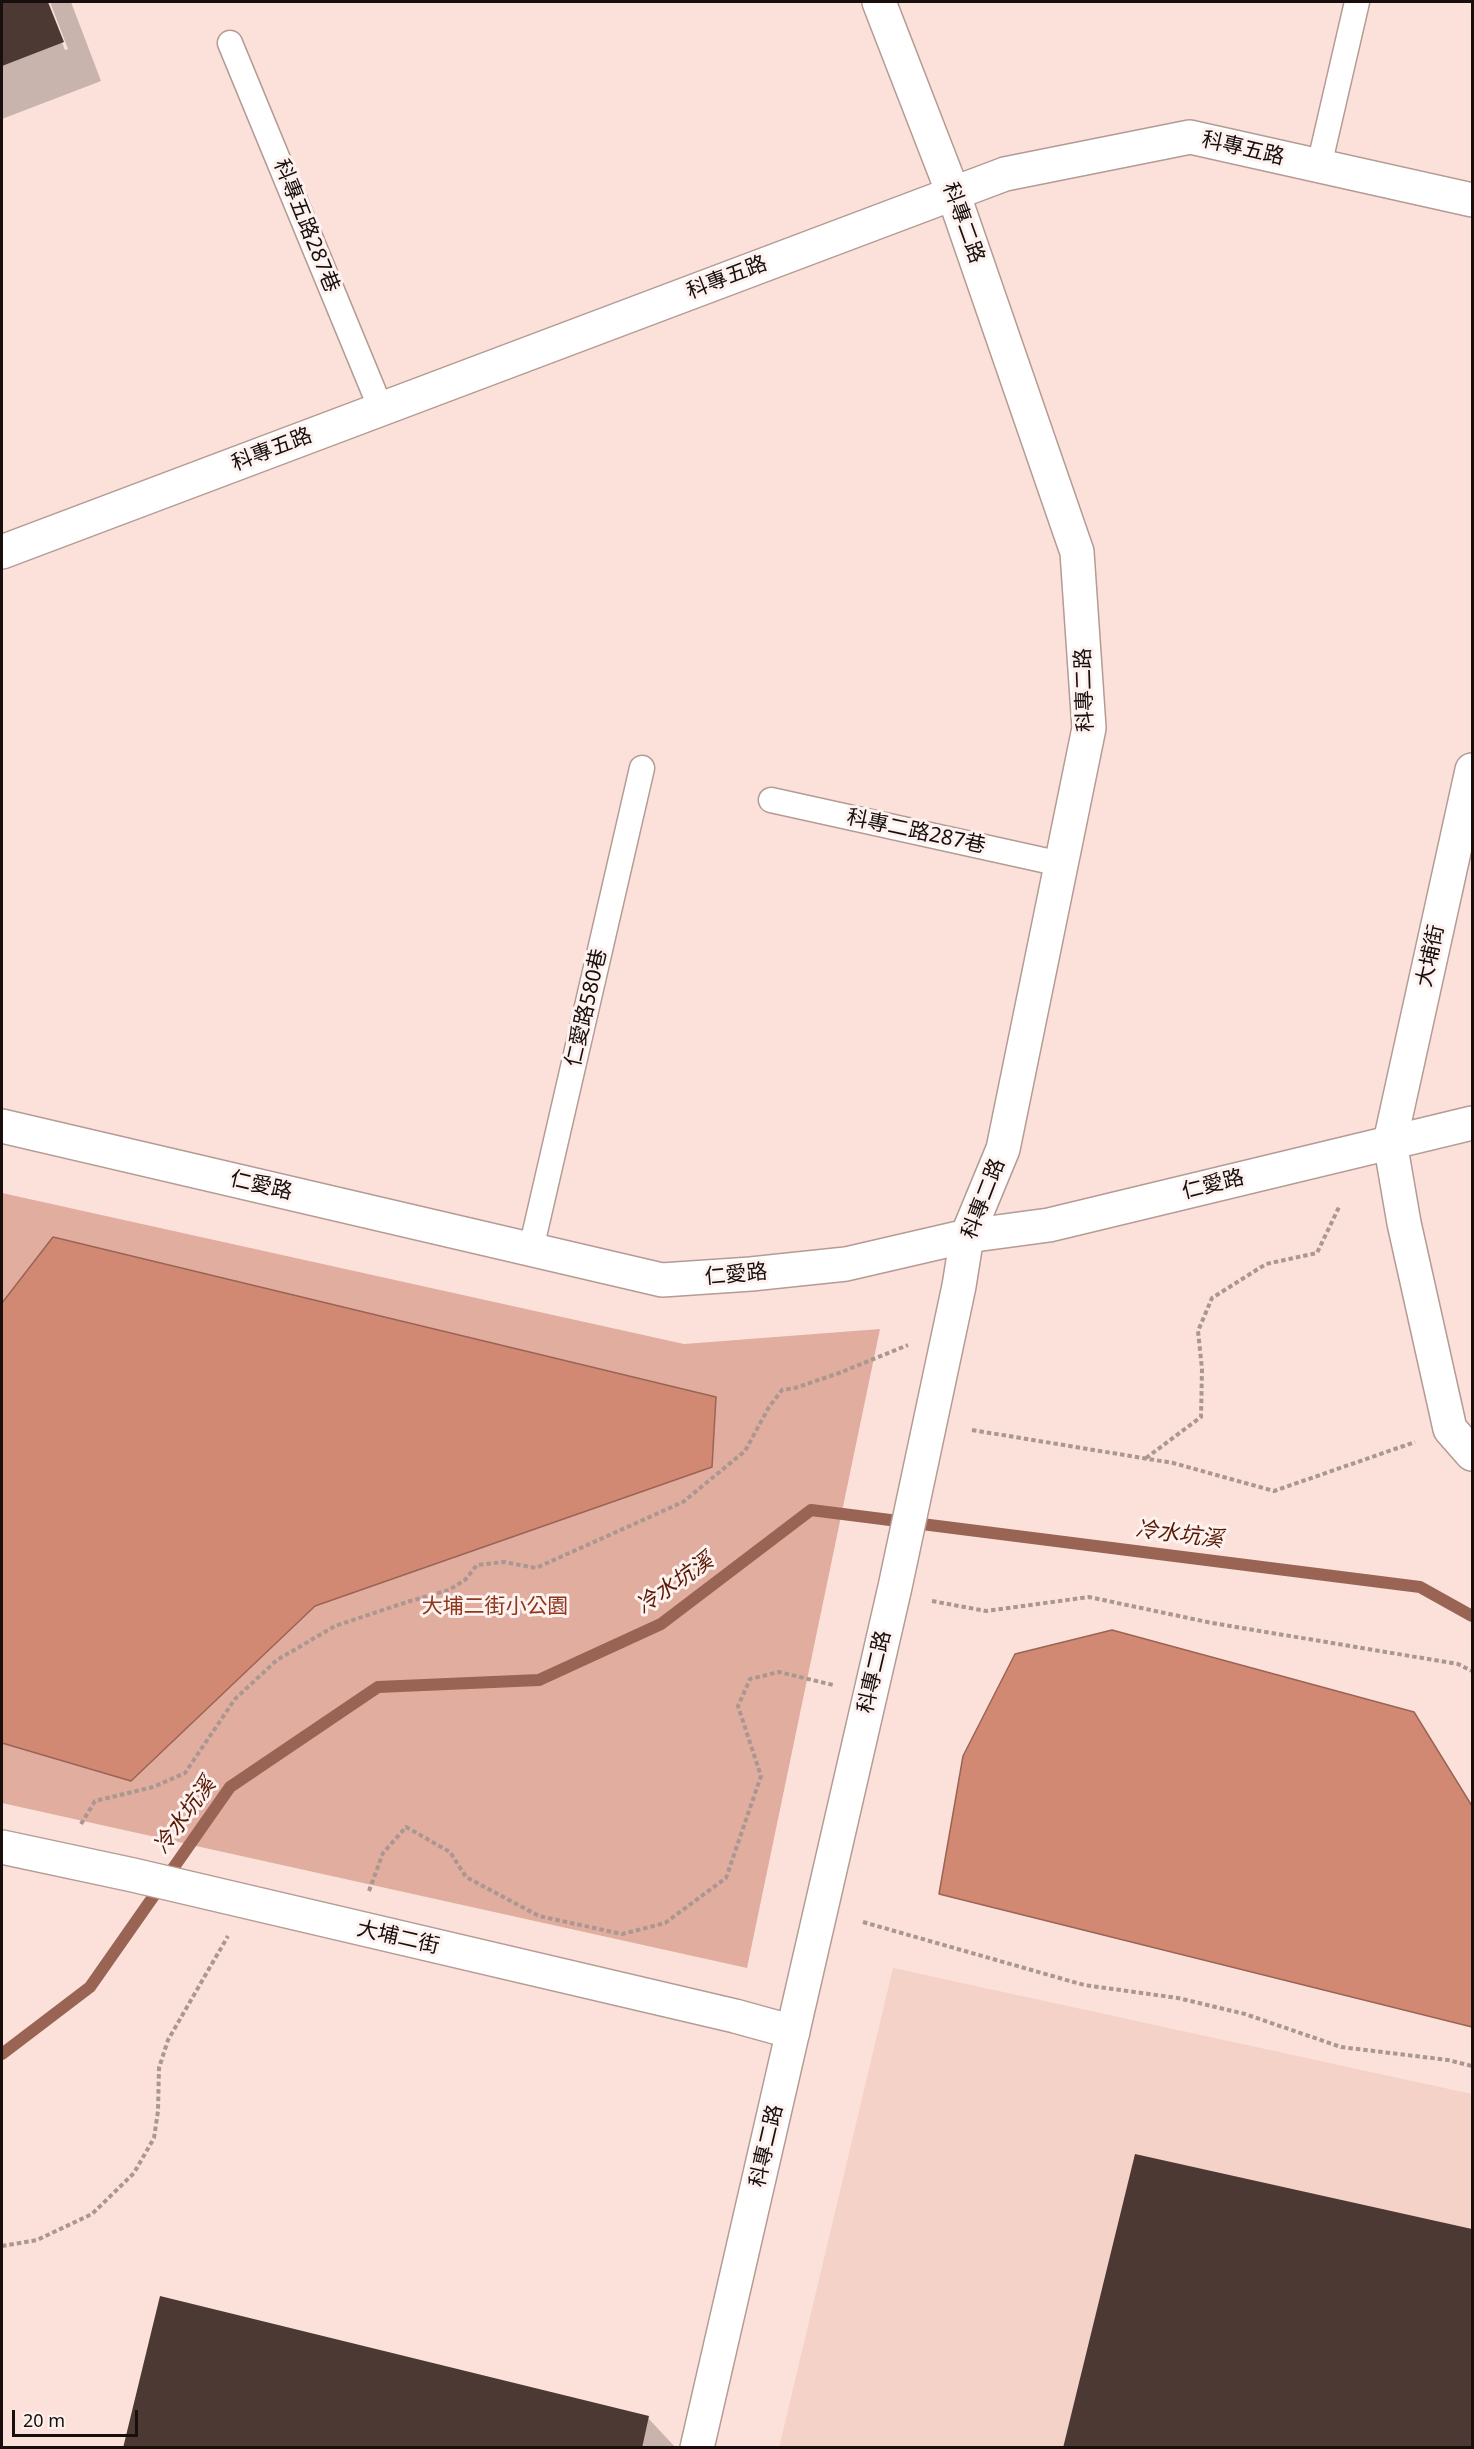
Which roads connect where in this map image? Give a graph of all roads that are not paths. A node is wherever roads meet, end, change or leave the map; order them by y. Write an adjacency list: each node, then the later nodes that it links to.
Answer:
1 (879, 2): 5 (street, 科專二路)
2 (1357, 2): 4 (lane)
3 (231, 43): 7 (lane, 科專五路287巷)
4 (1319, 166): 5 (street, 科專五路); 6 (street, 科專五路)
5 (953, 193): 7 (street, 科專五路); 12 (street, 科專二路)
6 (1473, 200)
7 (381, 409): 8 (street, 科專五路)
8 (2, 552)
9 (642, 768): 17 (lane, 仁愛路580巷)
10 (1473, 770): 15 (street, 大埔街)
11 (771, 800): 12 (lane, 科專二路287巷)
12 (1061, 864): 16 (street, 科專二路)
13 (1473, 1123): 15 (street, 仁愛路)
14 (2, 1126): 17 (street, 仁愛路)
15 (1390, 1142): 16 (street, 仁愛路); 18 (street)
16 (967, 1236): 17 (street, 仁愛路); 20 (street, 科專二路)
17 (531, 1249)
18 (1473, 1454)
19 (2, 1847): 20 (street, 大埔二街)
20 (793, 2032): 21 (street, 科專二路)
21 (697, 2448)

